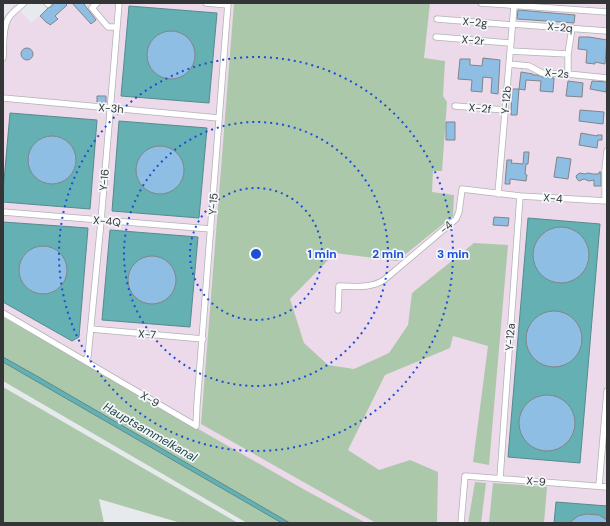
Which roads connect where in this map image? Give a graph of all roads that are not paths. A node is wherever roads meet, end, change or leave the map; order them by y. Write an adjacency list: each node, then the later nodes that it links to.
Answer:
1 (24, 3): 20 (street)
2 (97, 3): 13 (street)
3 (119, 3): 13 (street, Y-16)
4 (206, 3): 7 (street)
5 (482, 3): 8 (street)
6 (586, 3): 9 (street)
7 (228, 4): 28 (street, Y-15)
8 (514, 6): 9 (street); 12 (street, Y-12b)
9 (586, 11): 10 (street)
10 (607, 12)
11 (437, 19): 12 (street, X-2g)
12 (512, 24): 14 (street, X-2q); 17 (street, Y-12b)
13 (117, 27): 26 (street, Y-16)
14 (572, 28): 15 (street, X-2q); 19 (street)
15 (607, 32)
16 (436, 37): 17 (street, X-2r)
17 (510, 43): 18 (street, Y-12b)
18 (510, 51): 19 (street); 21 (street, Y-12b)
19 (568, 54): 22 (street)
20 (3, 58)
21 (508, 64): 22 (street, X-2s); 27 (street, Y-12b)
22 (568, 74): 23 (street, X-2s)
23 (607, 78)
24 (3, 98): 26 (street, X-3h)
25 (455, 106): 27 (street, X-2f)
26 (110, 107): 28 (street, X-3h); 34 (street, Y-16)
27 (505, 110): 30 (street, Y-12b)
28 (219, 118): 35 (street, Y-15)
29 (607, 151): 32 (street)
30 (498, 194): 31 (street, X-4); 36 (street, -4)
31 (520, 196): 32 (street, X-4); 43 (street, Y-12a)
32 (606, 201)
33 (3, 212): 34 (street, X-4Q)
34 (101, 221): 35 (street, X-4Q); 38 (street, Y-16)
35 (211, 229): 39 (street, Y-15)
36 (338, 310)
37 (3, 313): 40 (street, X-9)
38 (91, 329): 39 (street, X-7); 40 (street, Y-16)
39 (203, 339): 42 (street, Y-15)
40 (86, 359): 42 (street, X-9)
41 (607, 391): 44 (street)
42 (197, 404)
43 (500, 478): 44 (street, X-9); 46 (street, X-9)
44 (599, 486): 45 (street, X-9)
45 (607, 487)
46 (461, 523)

